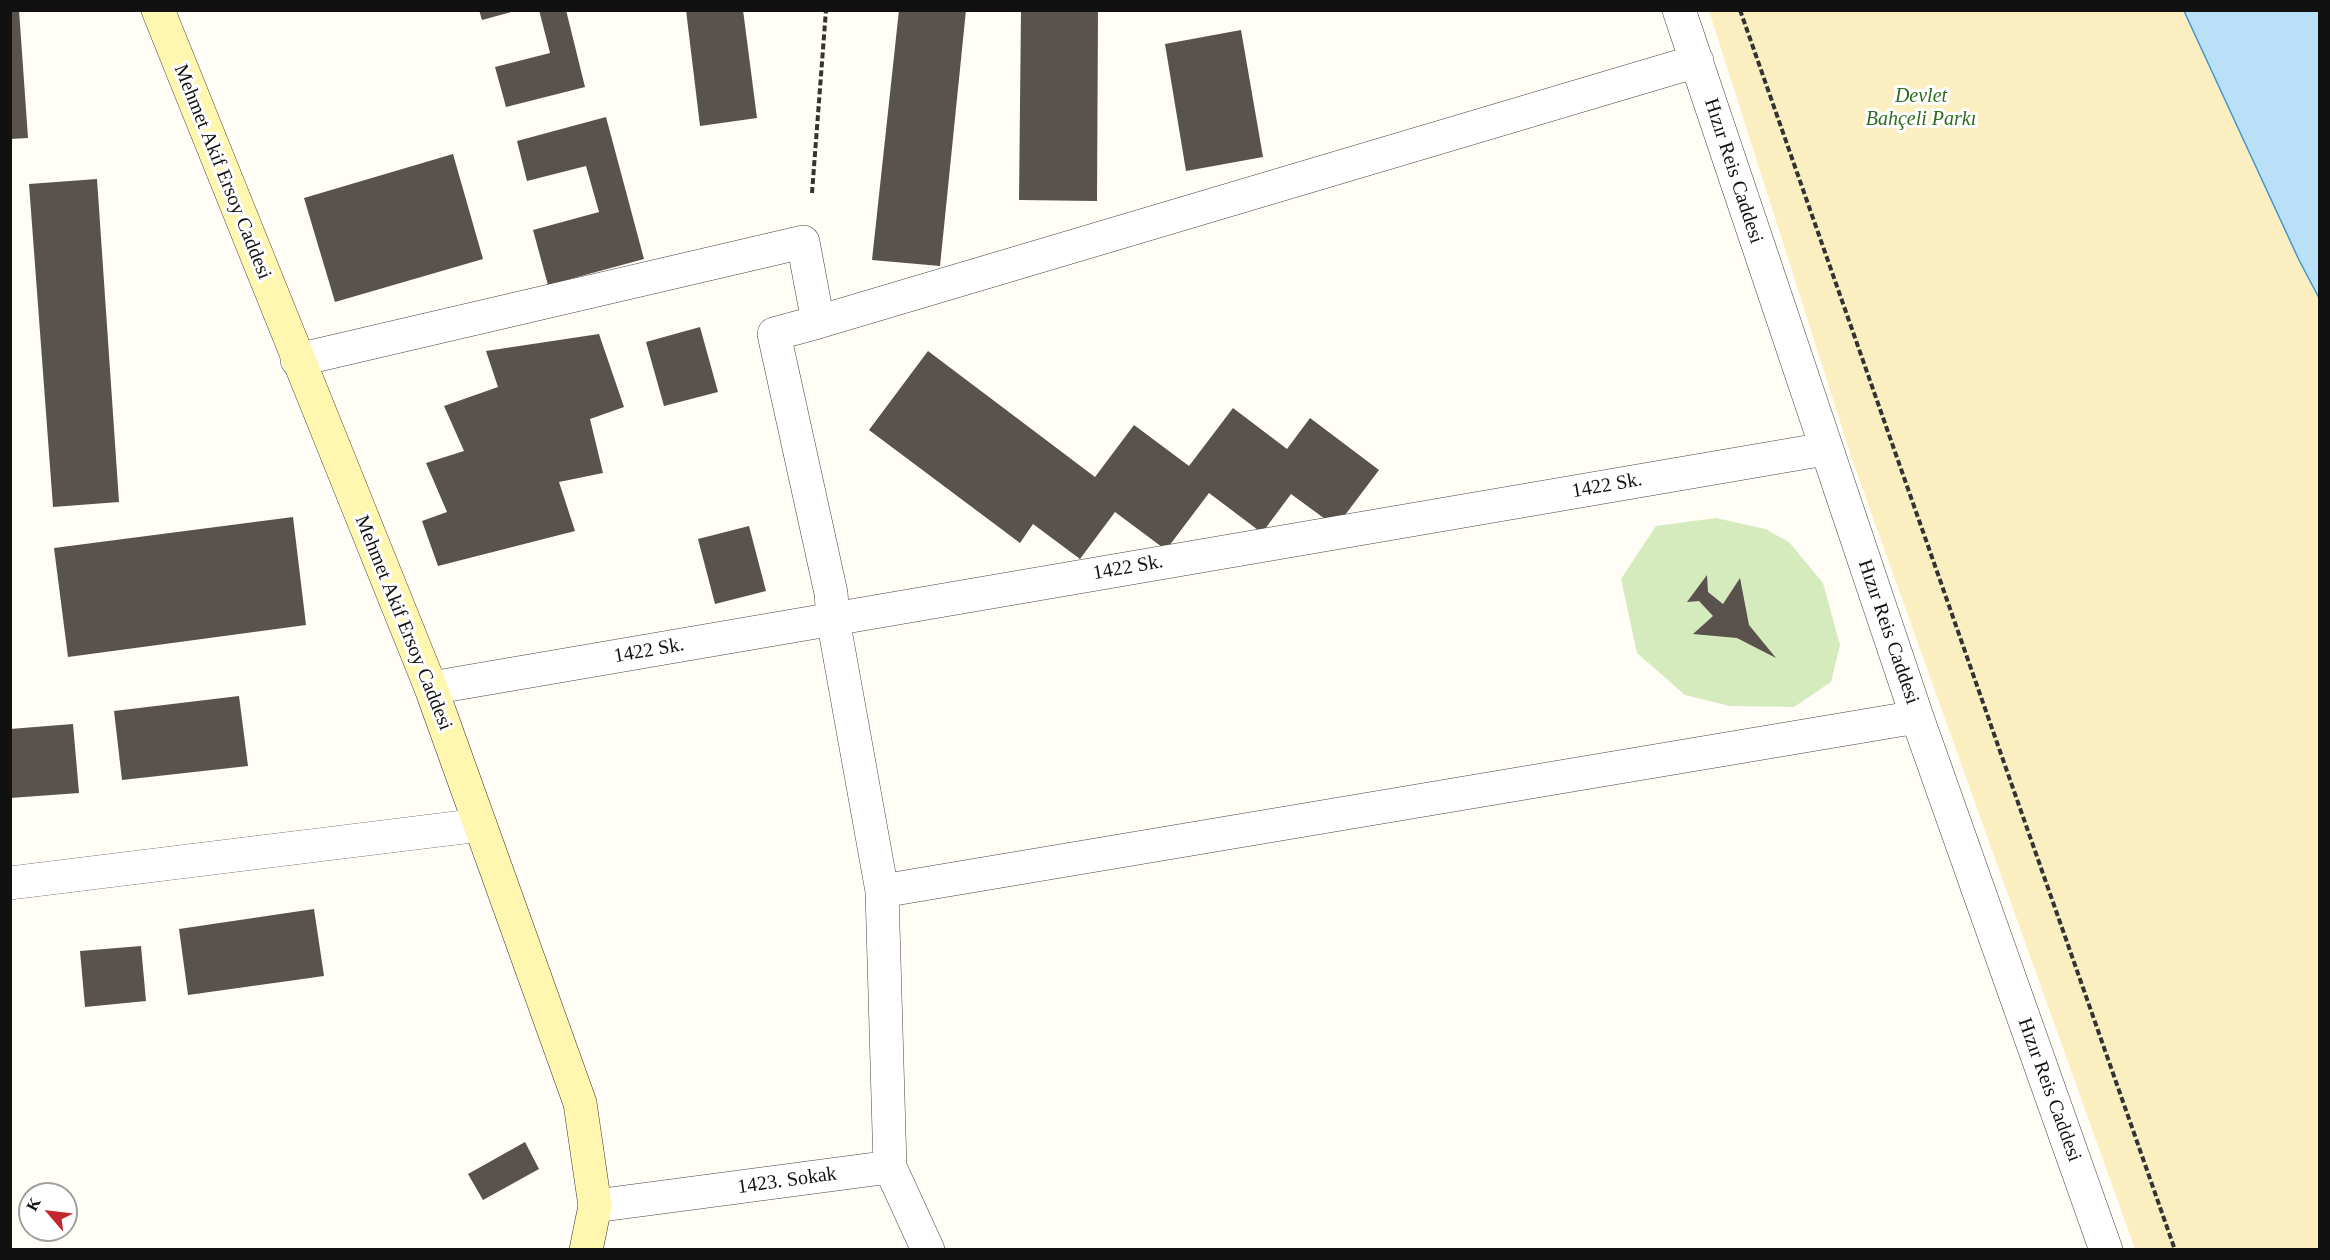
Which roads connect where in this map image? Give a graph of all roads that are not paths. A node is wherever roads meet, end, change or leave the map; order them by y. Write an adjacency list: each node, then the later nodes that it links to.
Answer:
1 (158, 10): 5 (main road, Mehmet Akif Ersoy Caddesi)
2 (1679, 10): 3 (street, Hızır Reis Caddesi)
3 (1697, 61): 4 (street); 6 (street, Hızır Reis Caddesi)
4 (818, 322): 5 (street); 7 (street)
5 (297, 360): 8 (main road, Mehmet Akif Ersoy Caddesi)
6 (1826, 449): 7 (street, 1422 Sk.); 9 (street, Hızır Reis Caddesi)
7 (833, 619): 8 (street, 1422 Sk.); 12 (street)
8 (430, 688): 10 (main road, Mehmet Akif Ersoy Caddesi)
9 (1917, 717): 12 (street); 17 (street, Hızır Reis Caddesi)
10 (480, 825): 11 (street); 14 (main road, Mehmet Akif Ersoy Caddesi)
11 (10, 884)
12 (882, 891): 13 (street)
13 (890, 1167): 14 (street, 1423. Sokak); 16 (street)
14 (595, 1206): 15 (main road, Mehmet Akif Ersoy Caddesi)
15 (586, 1250)
16 (928, 1250)
17 (2106, 1250)

